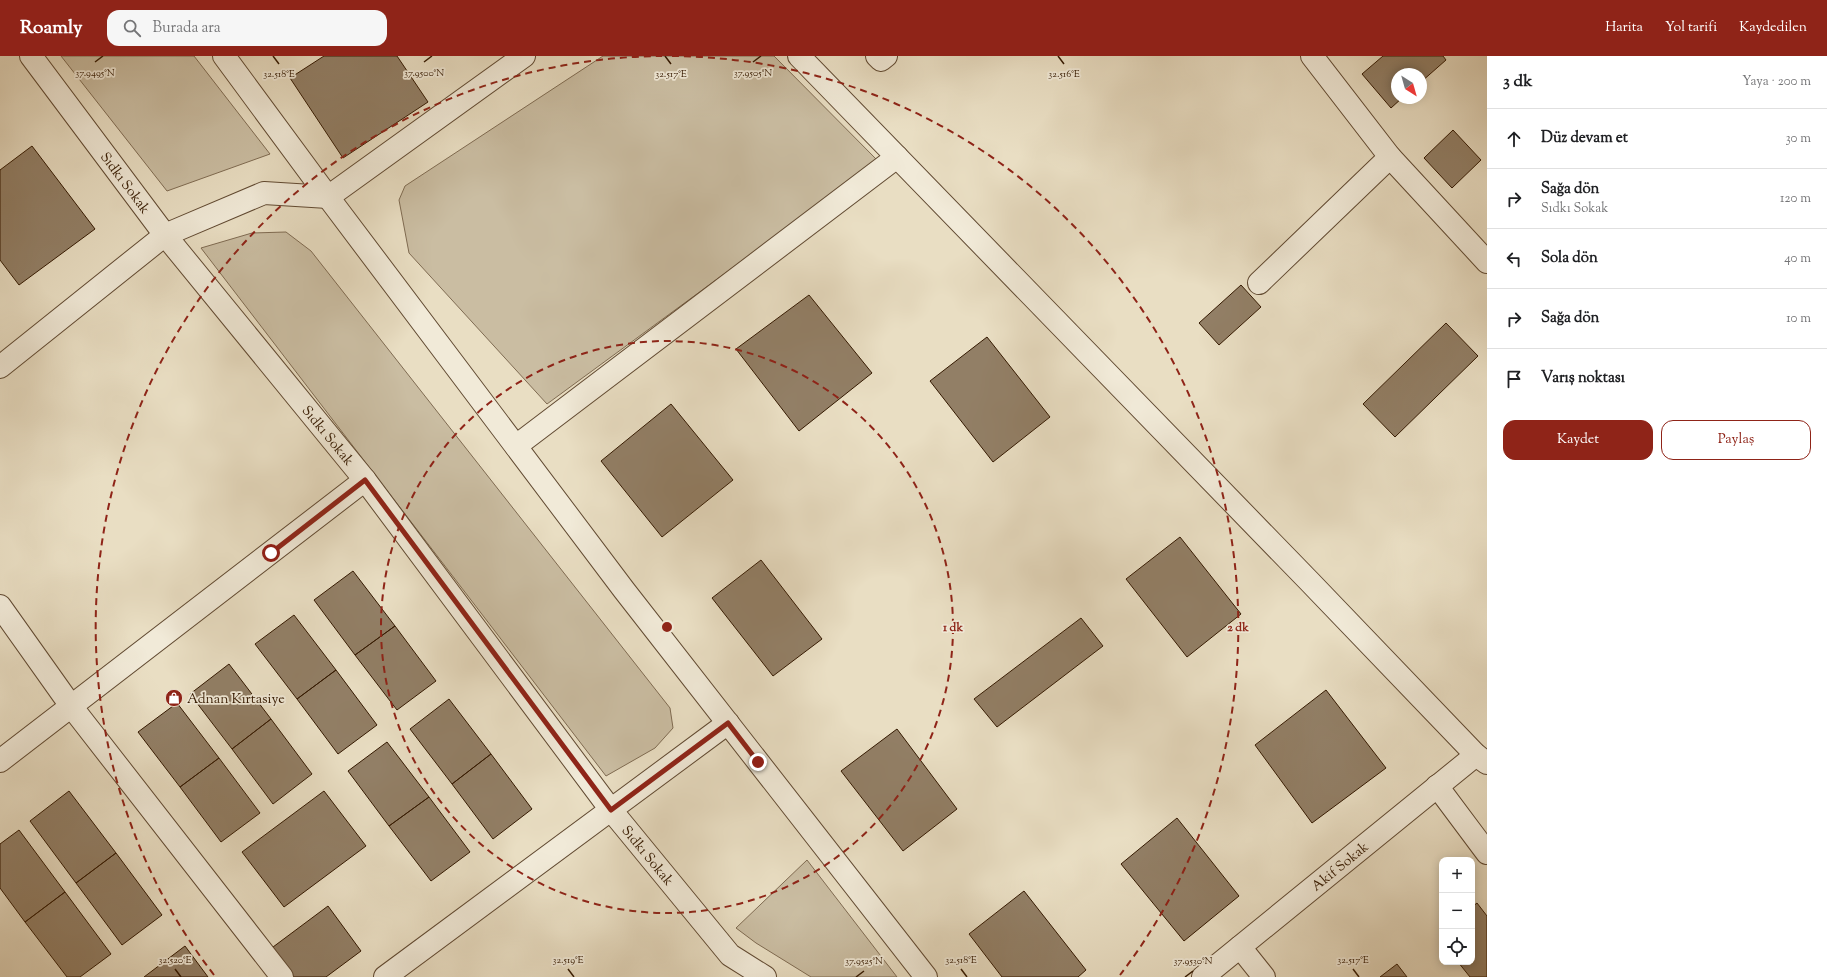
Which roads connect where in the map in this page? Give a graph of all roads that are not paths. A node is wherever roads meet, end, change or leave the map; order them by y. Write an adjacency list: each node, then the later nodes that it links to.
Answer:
1 (31, 56): 11 (street, Sıdkı Sokak)
2 (224, 56): 10 (street)
3 (524, 56): 10 (street)
4 (799, 56): 9 (street)
5 (877, 56): 6 (street)
6 (886, 56)
7 (1312, 56): 8 (street)
8 (1390, 156): 12 (street); 13 (street)
9 (897, 157): 15 (street); 20 (street)
10 (328, 197): 11 (street); 15 (street)
11 (165, 235): 14 (street); 16 (street, Sıdkı Sokak)
12 (1487, 262)
13 (1259, 283)
14 (0, 367)
15 (516, 446): 19 (street)
16 (365, 480): 18 (street); 23 (street, Sıdkı Sokak)
17 (0, 606): 18 (street)
18 (71, 706): 21 (street); 26 (street)
19 (728, 723): 23 (street); 29 (street)
20 (1482, 759): 22 (street, Akif Sokak)
21 (0, 761)
22 (1437, 786): 24 (street); 25 (street, Akif Sokak)
23 (611, 810): 27 (street); 28 (street, Sıdkı Sokak)
24 (1487, 853)
25 (1240, 947): 30 (street, Akif Sokak); 31 (street)
26 (282, 977)
27 (385, 977)
28 (765, 977)
29 (926, 977)
30 (1203, 977)
31 (1264, 977)

